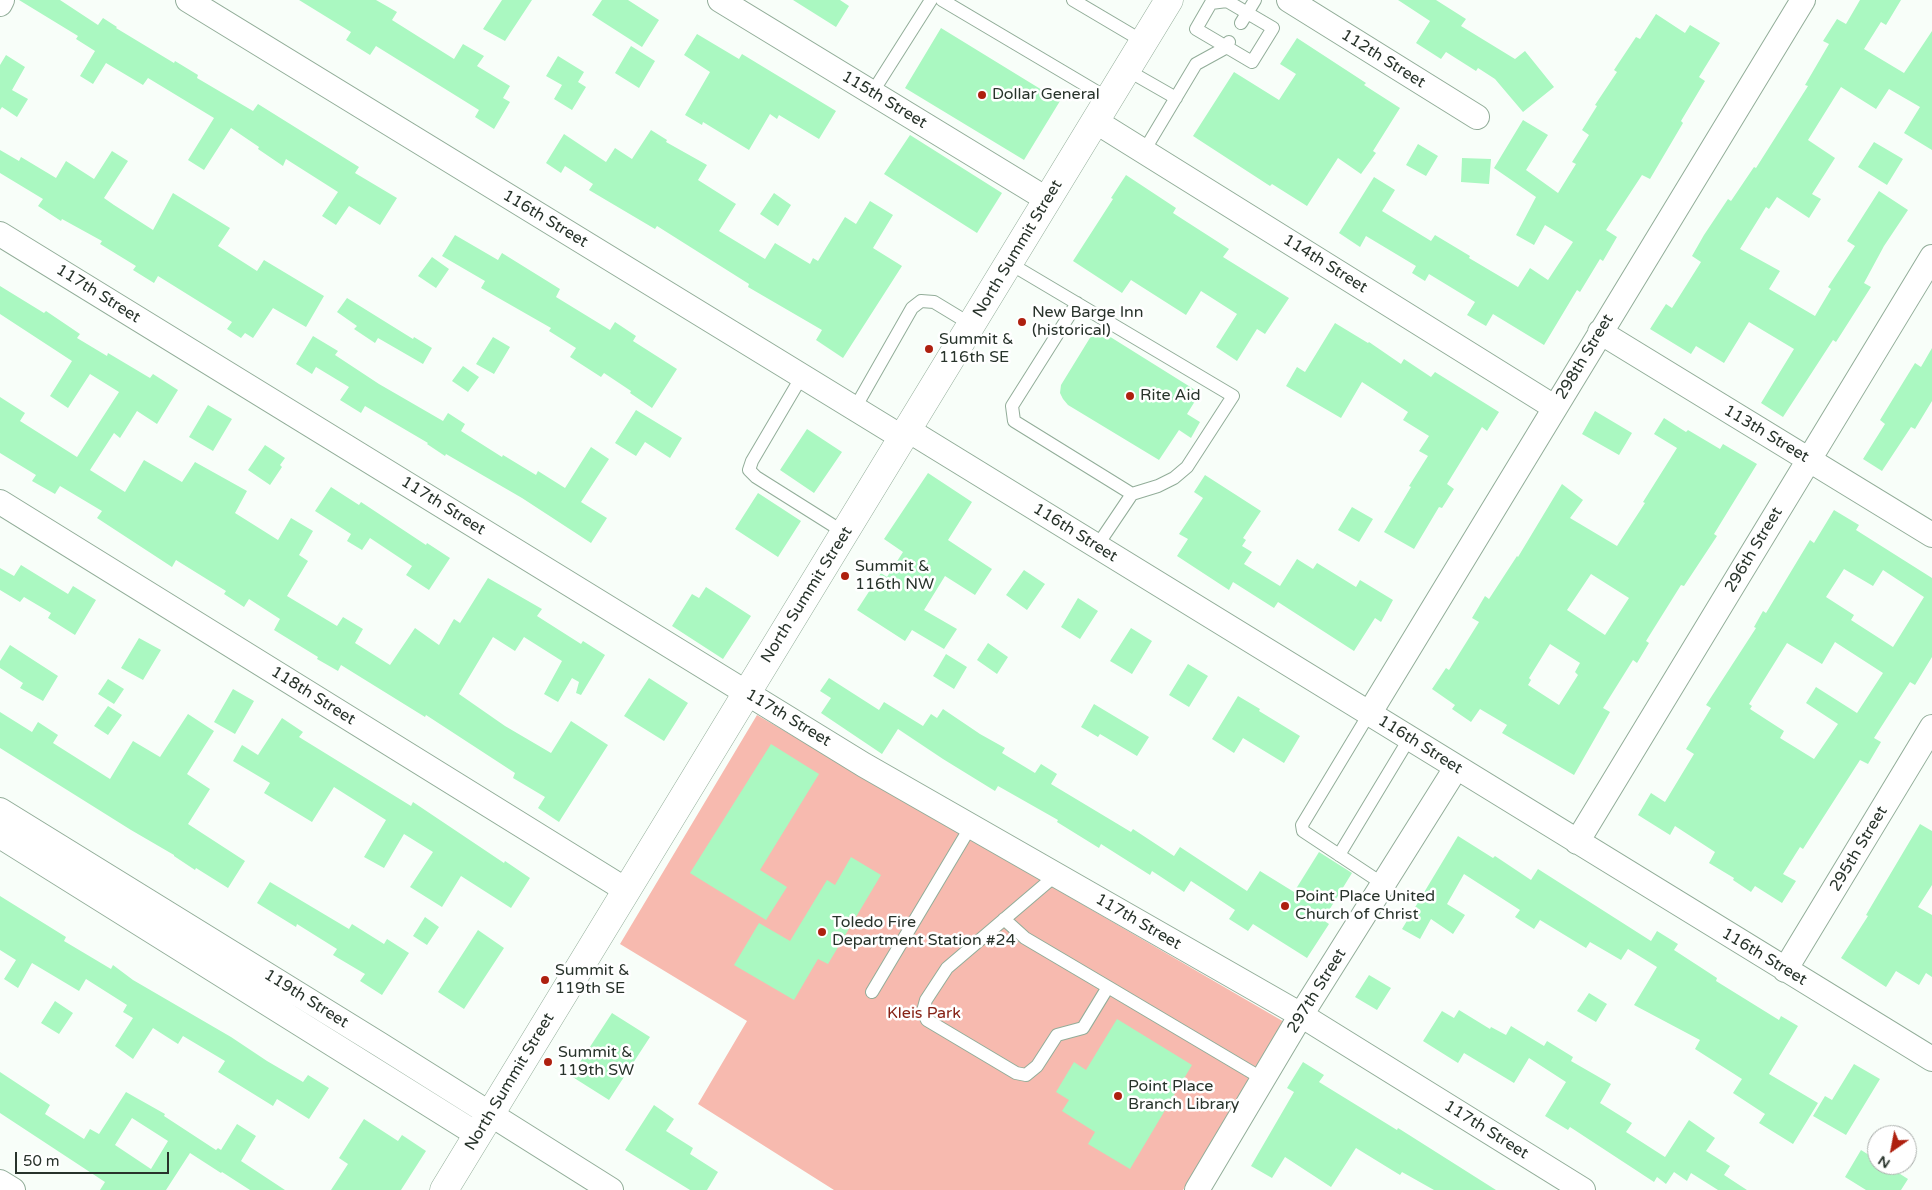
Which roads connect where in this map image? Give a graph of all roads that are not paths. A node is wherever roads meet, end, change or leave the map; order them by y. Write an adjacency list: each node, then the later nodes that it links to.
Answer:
1 (2, 0): 11 (street)
2 (188, 0): 28 (street, 116th Street)
3 (720, 0): 16 (street, 115th Street)
4 (931, 0): 16 (lane)
5 (942, 0): 18 (lane)
6 (1073, 0): 13 (lane)
7 (1169, 0): 13 (main road, North Summit Street)
8 (1255, 0): 12 (lane)
9 (1290, 0): 19 (street, 112th Street)
10 (1803, 0): 27 (street, 298th Street)
11 (0, 4)
12 (1244, 18): 14 (lane); 14 (lane)
13 (1144, 42): 15 (main road, North Summit Street)
14 (1228, 44): 17 (lane)
15 (1127, 70): 17 (lane); 18 (main road, North Summit Street)
16 (872, 93): 21 (street, 115th Street)
17 (1176, 98): 20 (lane)
18 (1102, 110): 20 (street, 114th Street); 21 (main road, North Summit Street)
19 (1477, 117)
20 (1144, 152): 29 (street, 114th Street)
21 (1048, 200): 24 (main road, North Summit Street)
22 (0, 234): 38 (street, 117th Street)
23 (1932, 257): 32 (street, 296th Street)
24 (1009, 263): 25 (lane); 26 (main road, North Summit Street)
25 (1077, 303): 33 (lane); 33 (lane)
26 (972, 325): 30 (lane); 31 (main road, North Summit Street)
27 (1600, 332): 29 (street, 298th Street); 32 (street, 113th Street)
28 (802, 376): 30 (street, 116th Street); 35 (lane)
29 (1554, 407): 39 (street, 298th Street)
30 (855, 408): 31 (street, 116th Street)
31 (905, 434): 35 (main road, North Summit Street); 37 (street, 116th Street)
32 (1809, 460): 36 (street, 113th Street); 46 (street, 296th Street)
33 (1132, 494): 37 (lane)
34 (0, 502): 50 (street, 118th Street)
35 (845, 533): 38 (main road, North Summit Street)
36 (1932, 536)
37 (1097, 546): 39 (street, 116th Street)
38 (747, 693): 44 (street, 117th Street); 50 (main road, North Summit Street)
39 (1369, 714): 41 (street, 116th Street); 47 (lane)
40 (1932, 727): 52 (street, 295th Street)
41 (1409, 739): 42 (street, 116th Street); 47 (lane)
42 (1456, 768): 46 (street, 116th Street); 49 (street, 297th Street)
43 (0, 810): 58 (street, 119th Street)
44 (971, 826): 48 (street, 117th Street); 54 (lane)
45 (0, 836): 58 (street, 119th Street)
46 (1576, 842): 52 (street, 116th Street)
47 (1338, 855): 49 (lane)
48 (1056, 874): 51 (lane); 55 (street, 117th Street)
49 (1383, 884): 55 (street, 297th Street)
50 (626, 890): 58 (main road, North Summit Street)
51 (1004, 919): 53 (lane); 53 (lane)
52 (1785, 970): 56 (street, 116th Street)
53 (1108, 987): 57 (lane)
54 (872, 992)
55 (1301, 1015): 57 (street, 297th Street); 64 (street, 117th Street)
56 (1932, 1059)
57 (1263, 1080): 63 (street, 297th Street)
58 (484, 1125): 61 (main road, North Summit Street); 62 (street, 119th Street)
59 (0, 1182): 60 (street)
60 (13, 1190)
61 (444, 1190)
62 (611, 1190)
63 (1197, 1190)
64 (1584, 1190)

